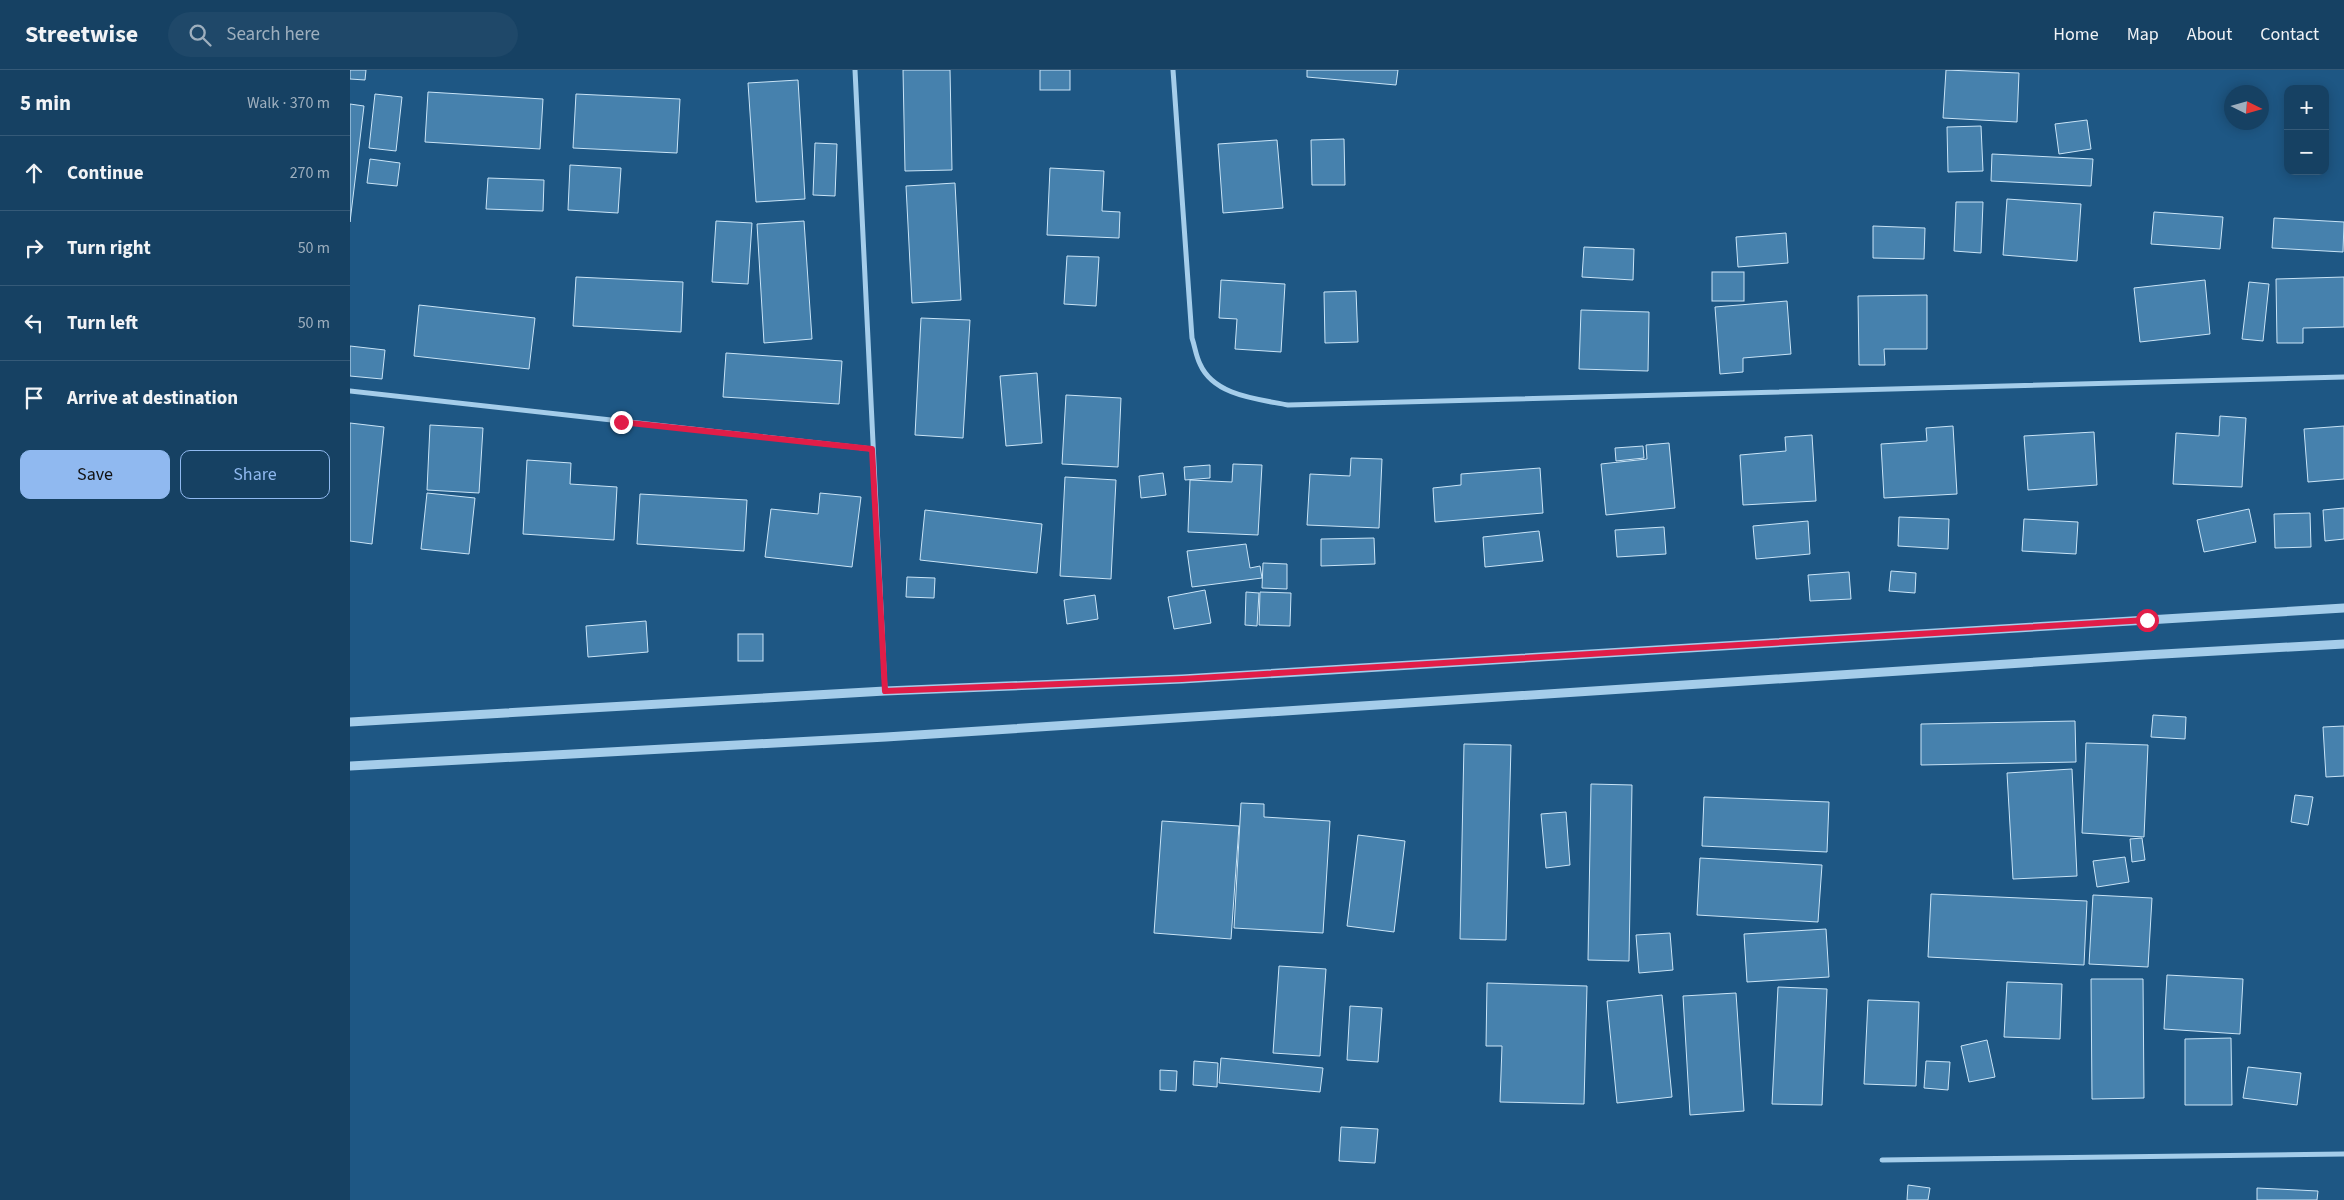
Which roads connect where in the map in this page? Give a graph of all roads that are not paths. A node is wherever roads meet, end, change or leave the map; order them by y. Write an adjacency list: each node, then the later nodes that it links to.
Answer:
1 (855, 70): 5 (street)
2 (1174, 70): 3 (street)
3 (2344, 377)
4 (350, 391): 5 (street)
5 (872, 449): 8 (street)
6 (2344, 608): 8 (street)
7 (2344, 644): 10 (street)
8 (885, 691): 9 (street)
9 (350, 722)
10 (350, 766)
11 (2344, 1154): 12 (street)
12 (1882, 1160)

